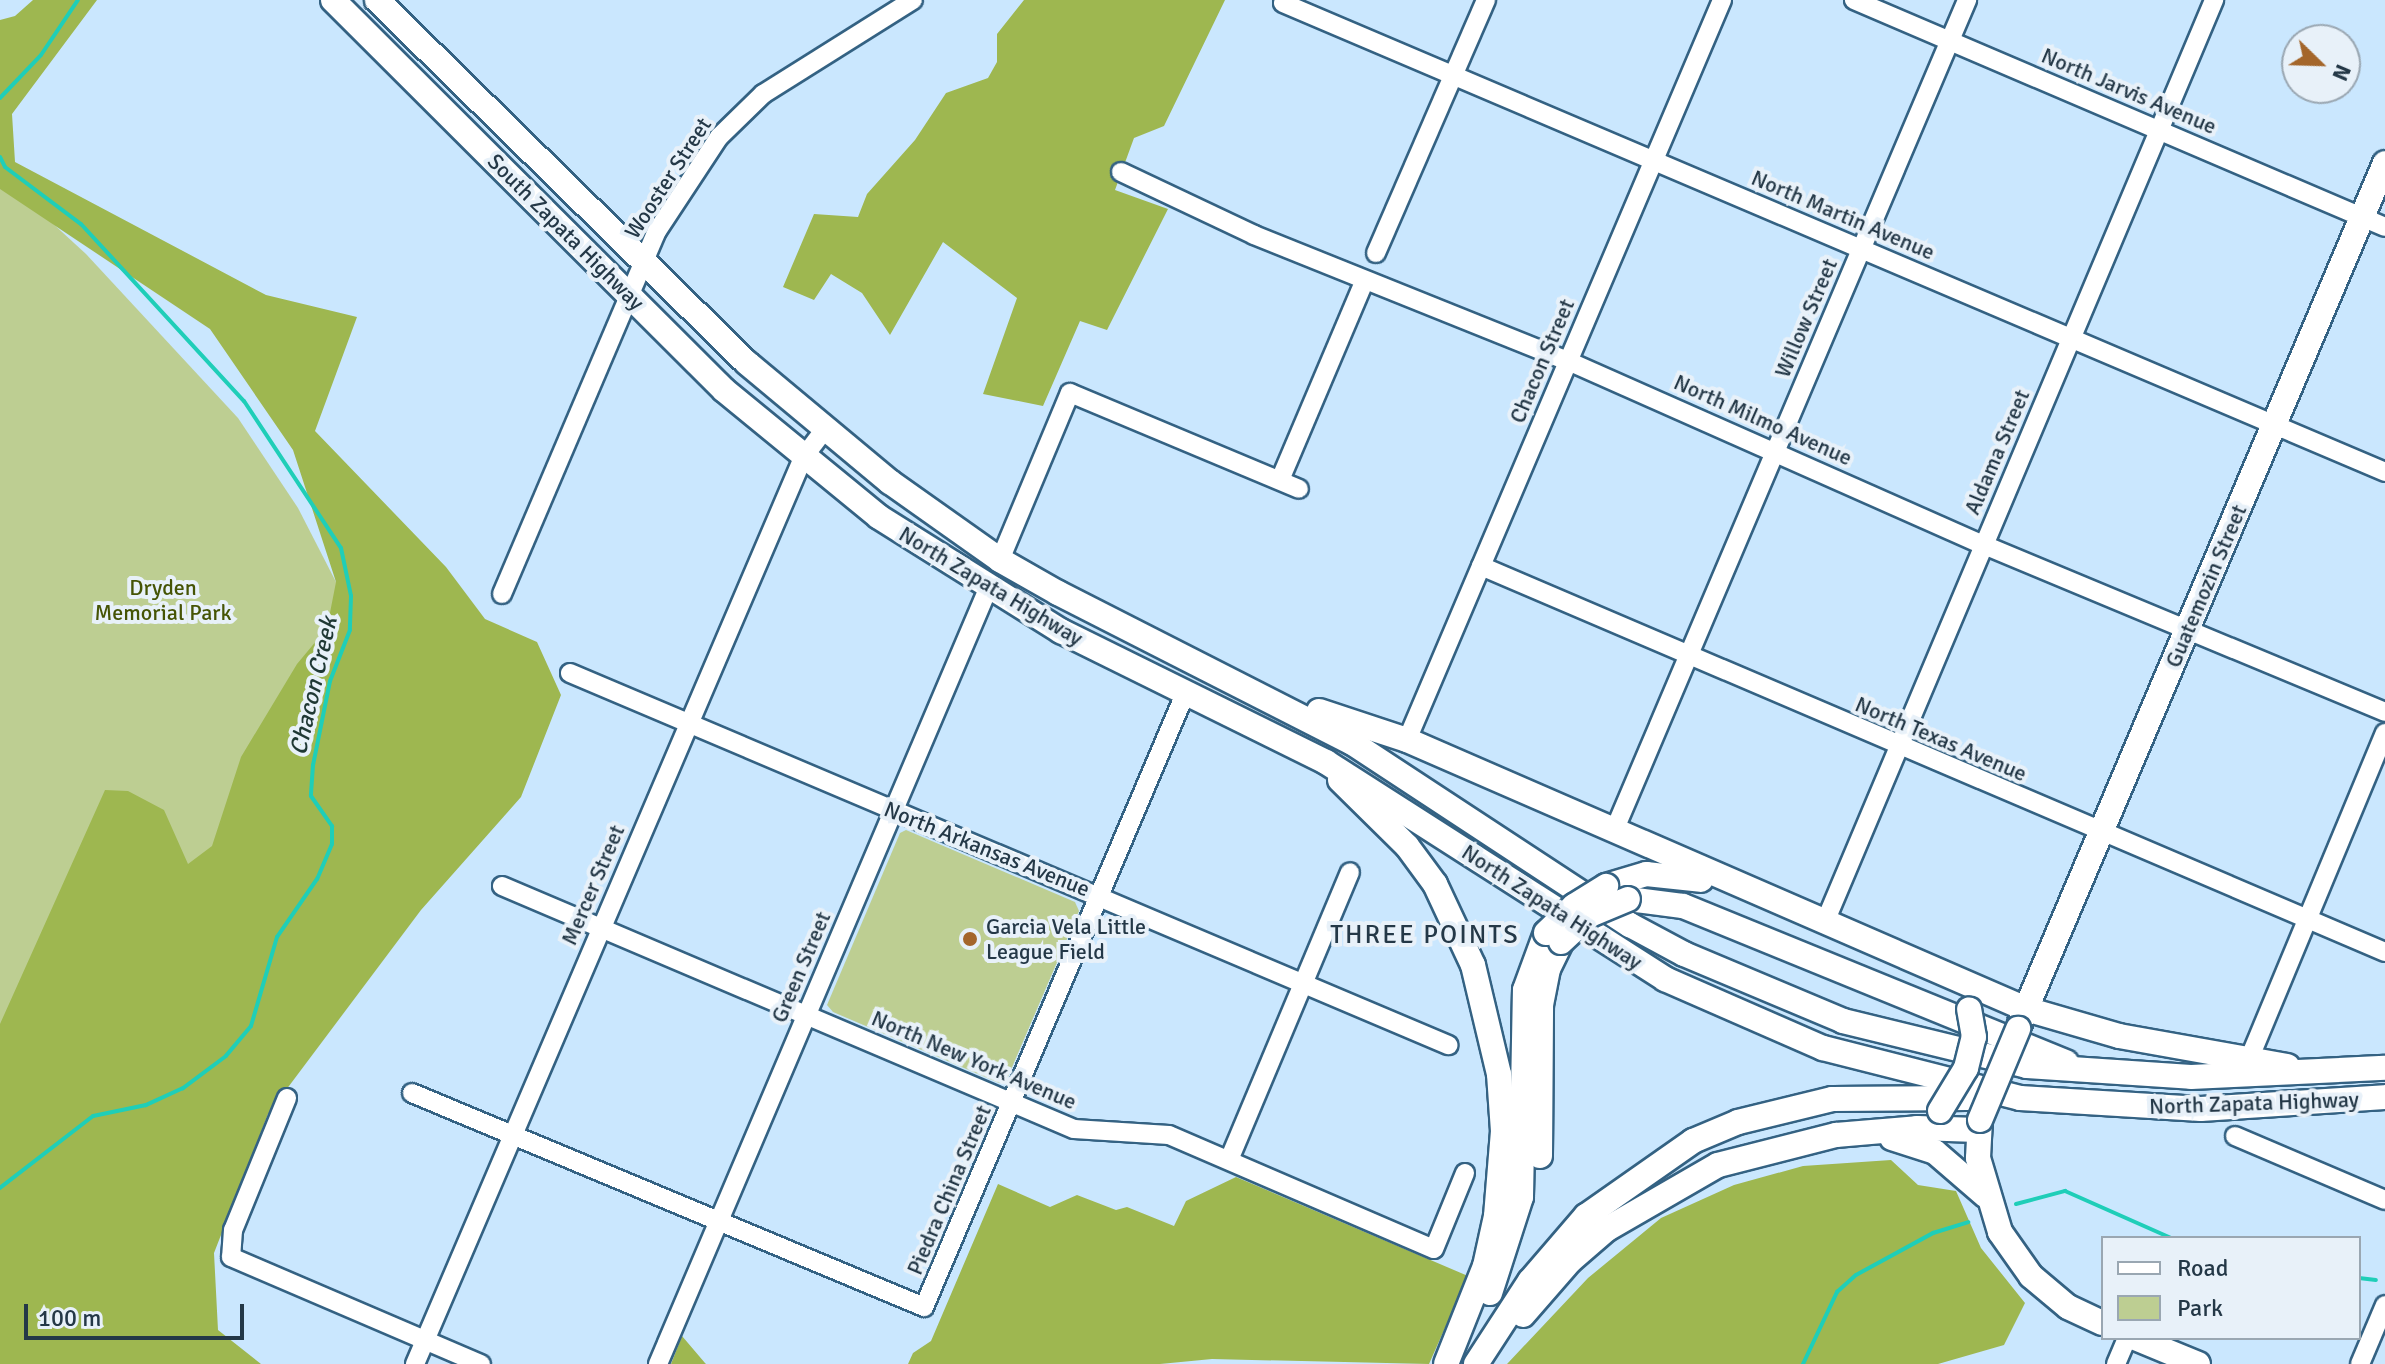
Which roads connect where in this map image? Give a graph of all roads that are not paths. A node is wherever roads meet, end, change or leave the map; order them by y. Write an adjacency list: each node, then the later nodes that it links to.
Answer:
1 (333, 0): 22 (main road, South Zapata Highway)
2 (377, 0): 20 (main road, South Zapata Highway)
3 (913, 0): 20 (street, Wooster Street)
4 (1486, 0): 11 (street)
5 (1722, 0): 13 (street, Chacon Street)
6 (1854, 0): 10 (street, North Jarvis Avenue)
7 (1967, 0): 10 (street, Willow Street)
8 (2214, 0): 12 (street, Aldama Street)
9 (1283, 3): 11 (street, North Martin Avenue)
10 (1950, 40): 12 (street, North Jarvis Avenue); 18 (street, Willow Street)
11 (1454, 76): 13 (street, North Martin Avenue); 19 (street)
12 (2159, 131): 16 (street, North Jarvis Avenue); 23 (street, Aldama Street)
13 (1653, 161): 18 (street, North Martin Avenue); 24 (street, Chacon Street)
14 (2385, 163): 16 (main road, Guatemozin Street)
15 (1121, 172): 21 (street, North Milmo Avenue)
16 (2362, 217): 17 (street, North Jarvis Avenue); 25 (main road, Guatemozin Street)
17 (2385, 227)
18 (1862, 249): 23 (street, North Martin Avenue); 27 (street, Willow Street)
19 (1376, 253)
20 (643, 261): 22 (street, Wooster Street); 26 (main road, South Zapata Highway)
21 (1364, 282): 24 (street, North Milmo Avenue); 30 (street)
22 (629, 296): 28 (main road, South Zapata Highway); 36 (street, Wooster Street)
23 (2071, 339): 25 (street, North Martin Avenue); 32 (street, Aldama Street)
24 (1568, 361): 27 (street, North Milmo Avenue); 34 (street, Chacon Street)
25 (2274, 425): 29 (street, North Martin Avenue); 37 (main road, Guatemozin Street)
26 (824, 430): 28 (street, Mercer Street); 33 (main road, North Zapata Highway)
27 (1776, 451): 32 (street, North Milmo Avenue); 38 (street, Willow Street)
28 (803, 458): 35 (main road, North Zapata Highway); 43 (street, Mercer Street)
29 (2385, 472)
30 (1280, 480): 31 (street); 33 (street)
31 (1299, 489)
32 (1984, 545): 37 (street, North Milmo Avenue); 46 (street, Aldama Street)
33 (1000, 560): 40 (main road, North Zapata Highway)
34 (1481, 566): 38 (street, North Texas Avenue); 45 (street, Chacon Street)
35 (988, 589): 41 (main road, North Zapata Highway); 48 (street, Green Street)
36 (502, 594)
37 (2188, 630): 42 (street, North Milmo Avenue); 50 (main road, Guatemozin Street)
38 (1688, 657): 46 (street, North Texas Avenue); 49 (street, Willow Street)
39 (570, 673): 43 (street, North Arkansas Avenue)
40 (1232, 682): 45 (main road); 68 (main road, North Zapata Highway)
41 (1185, 694): 47 (main road, North Zapata Highway); 54 (street, Piedra China Street)
42 (2385, 712)
43 (688, 722): 48 (street, North Arkansas Avenue); 57 (street, Mercer Street)
44 (2385, 733): 55 (street)
45 (1407, 740): 49 (main road)
46 (1899, 747): 50 (street, North Texas Avenue); 56 (street, Aldama Street)
47 (1326, 762): 72 (main road, North Zapata Highway); 91 (main road)
48 (893, 811): 54 (street, North Arkansas Avenue); 62 (street, Green Street)
49 (1614, 831): 53 (main road)
50 (2100, 832): 55 (street, North Texas Avenue); 63 (main road, Guatemozin Street)
51 (1350, 872): 61 (street)
52 (502, 886): 57 (street, North New York Avenue)
53 (1739, 886): 56 (main road); 58 (main road, bridge)
54 (1099, 895): 61 (street, North Arkansas Avenue); 73 (street, Piedra China Street)
55 (2307, 919): 59 (street, North Texas Avenue); 65 (street)
56 (1825, 922): 60 (main road)
57 (600, 928): 62 (street, North New York Avenue); 76 (street, Mercer Street)
58 (1553, 938): 68 (main road, bridge); 91 (main road); 92 (main road)
59 (2385, 952)
60 (1920, 963): 63 (main road); 75 (main road, bridge)
61 (1302, 983): 64 (street, North Arkansas Avenue); 78 (street)
62 (806, 1016): 73 (street, North New York Avenue); 82 (street, Green Street)
63 (2022, 1019): 65 (main road); 74 (main road, bridge)
64 (1448, 1045)
65 (2250, 1057): 67 (main road)
66 (2385, 1068): 67 (main road, North Zapata Highway)
67 (2317, 1073): 68 (main road, North Zapata Highway)
68 (2094, 1074)
69 (412, 1093): 76 (street)
70 (2385, 1097): 72 (main road, North Zapata Highway)
71 (287, 1098): 85 (street)
72 (2020, 1098): 93 (main road)
73 (1012, 1104): 78 (street, North New York Avenue); 82 (street, Piedra China Street)
74 (1979, 1125): 75 (main road); 80 (main road)
75 (1870, 1132): 80 (main road); 94 (main road)
76 (512, 1135): 82 (street); 85 (street, Mercer Street)
77 (2235, 1136): 81 (street)
78 (1229, 1160): 79 (street, North New York Avenue)
79 (1465, 1173)
80 (1986, 1196): 84 (main road)
81 (2385, 1200)
82 (719, 1221): 90 (street, Green Street)
83 (2385, 1305): 97 (street)
84 (2101, 1322)
85 (425, 1340): 88 (street, Mercer Street); 89 (street)
86 (2126, 1340): 95 (street)
87 (2140, 1340): 96 (main road)
88 (415, 1364)
89 (481, 1364)
90 (658, 1364)
91 (1449, 1364)
92 (1459, 1364)
93 (1476, 1364)
94 (1484, 1364)
95 (2116, 1364)
96 (2198, 1364)
97 (2360, 1364)

